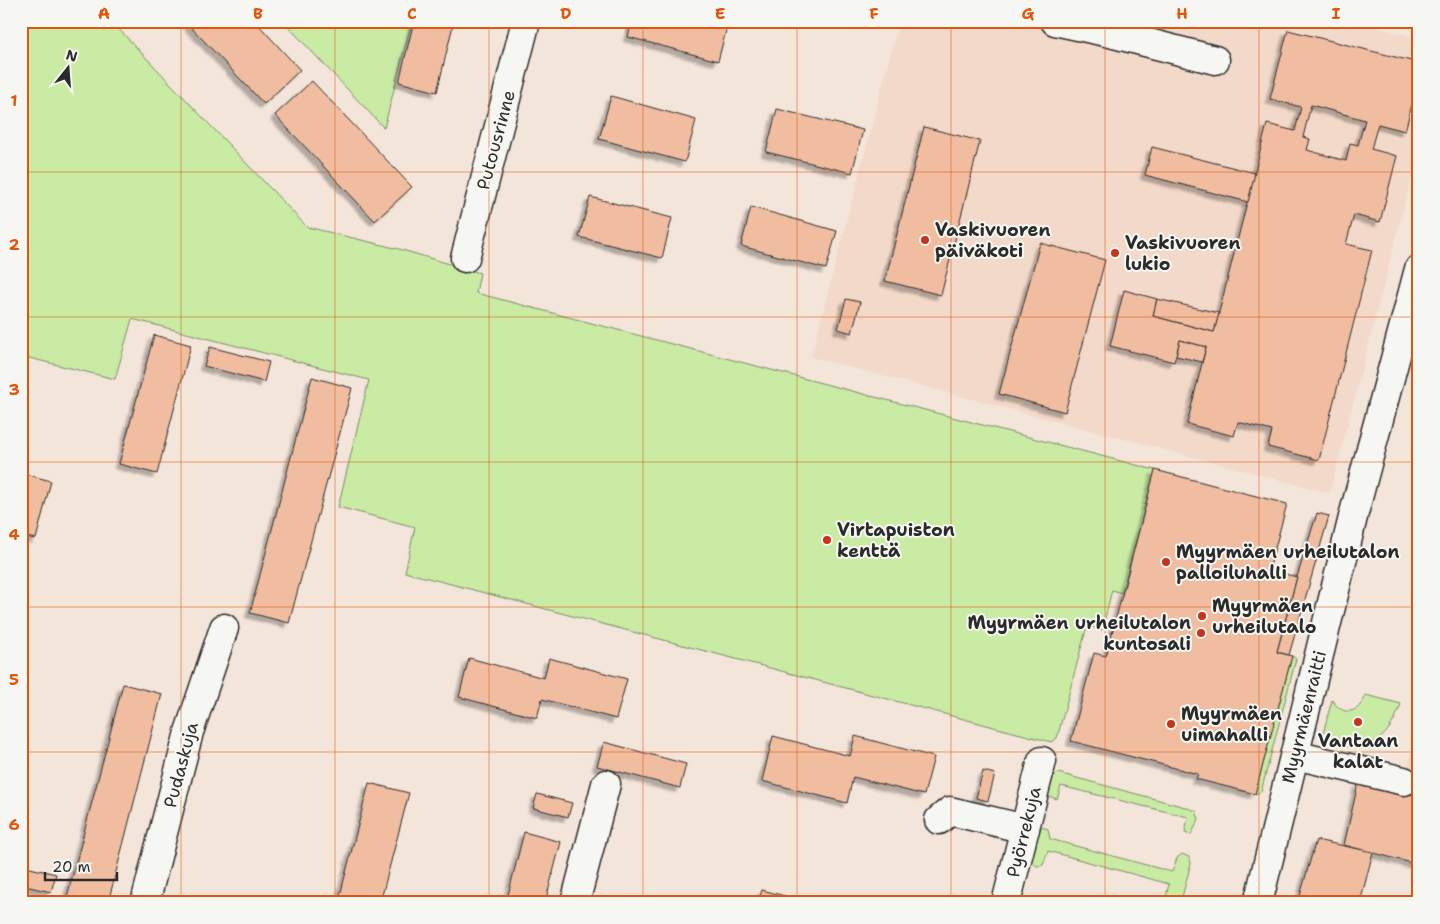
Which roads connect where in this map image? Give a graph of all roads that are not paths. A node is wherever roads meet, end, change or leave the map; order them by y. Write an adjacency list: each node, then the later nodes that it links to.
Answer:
1 (526, 21): 4 (street, Putousrinne)
2 (1055, 21): 3 (street)
3 (1215, 60)
4 (465, 258)
5 (1419, 269): 7 (street, Myyrmäenraitti)
6 (224, 628): 13 (street, Pudaskuja)
7 (1295, 755): 9 (street); 16 (street, Myyrmäenraitti)
8 (1042, 761): 12 (street, Pyörrekuja)
9 (1404, 781)
10 (606, 784): 14 (street)
11 (939, 820): 12 (street)
12 (1025, 829): 15 (street, Pyörrekuja)
13 (145, 903)
14 (575, 903)
15 (1006, 903)
16 (1258, 903)

